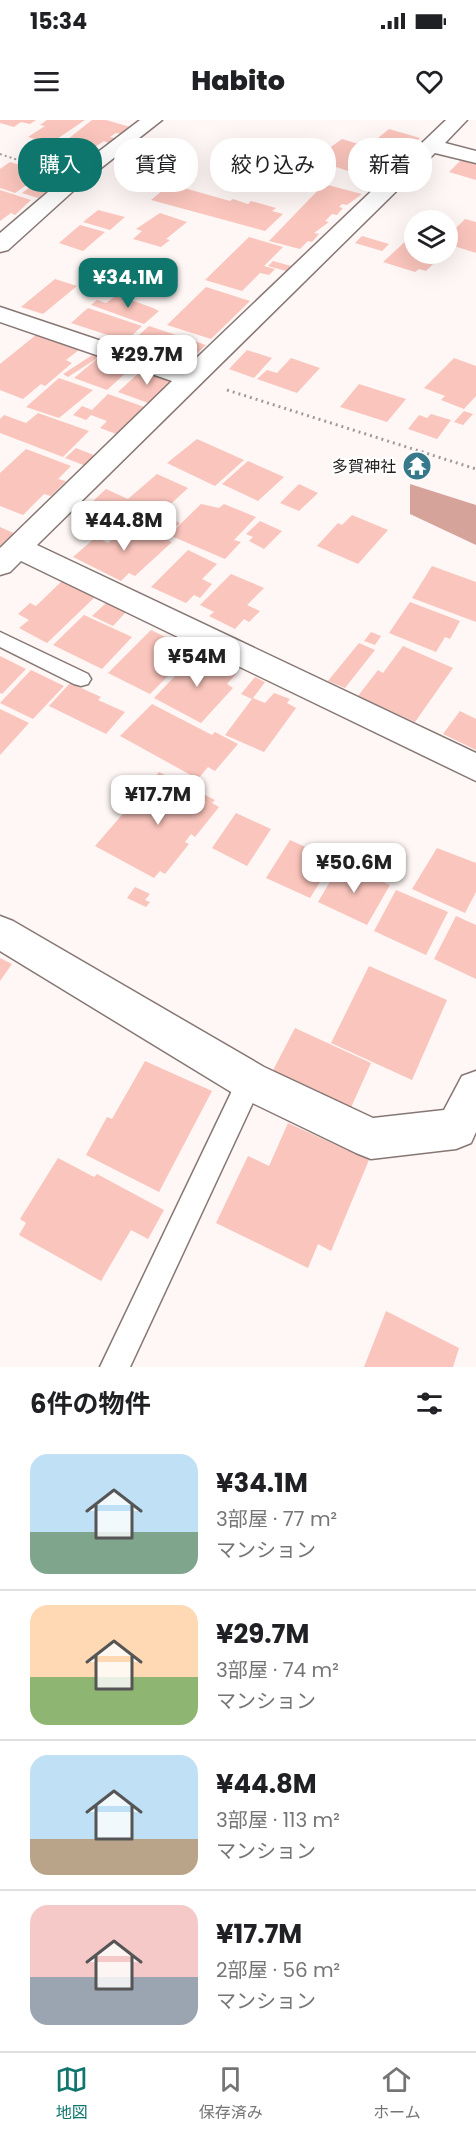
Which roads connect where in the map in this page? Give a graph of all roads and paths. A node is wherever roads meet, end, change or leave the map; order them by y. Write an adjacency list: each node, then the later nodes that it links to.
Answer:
1 (152, 120): 6 (street)
2 (458, 120): 3 (street)
3 (432, 143)
4 (432, 147): 7 (street)
5 (0, 154): 8 (path)
6 (102, 158)
7 (476, 158)
8 (18, 160)
9 (60, 192): 11 (street)
10 (382, 192): 13 (street)
11 (0, 245)
12 (0, 314): 13 (street)
13 (192, 379): 14 (path); 15 (street)
14 (476, 469)
15 (9, 557): 18 (street)
16 (0, 639): 17 (lane)
17 (81, 679)
18 (476, 768)
19 (0, 932): 20 (street)
20 (250, 1081): 21 (street); 22 (lane)
21 (476, 1090)
22 (115, 1367)

